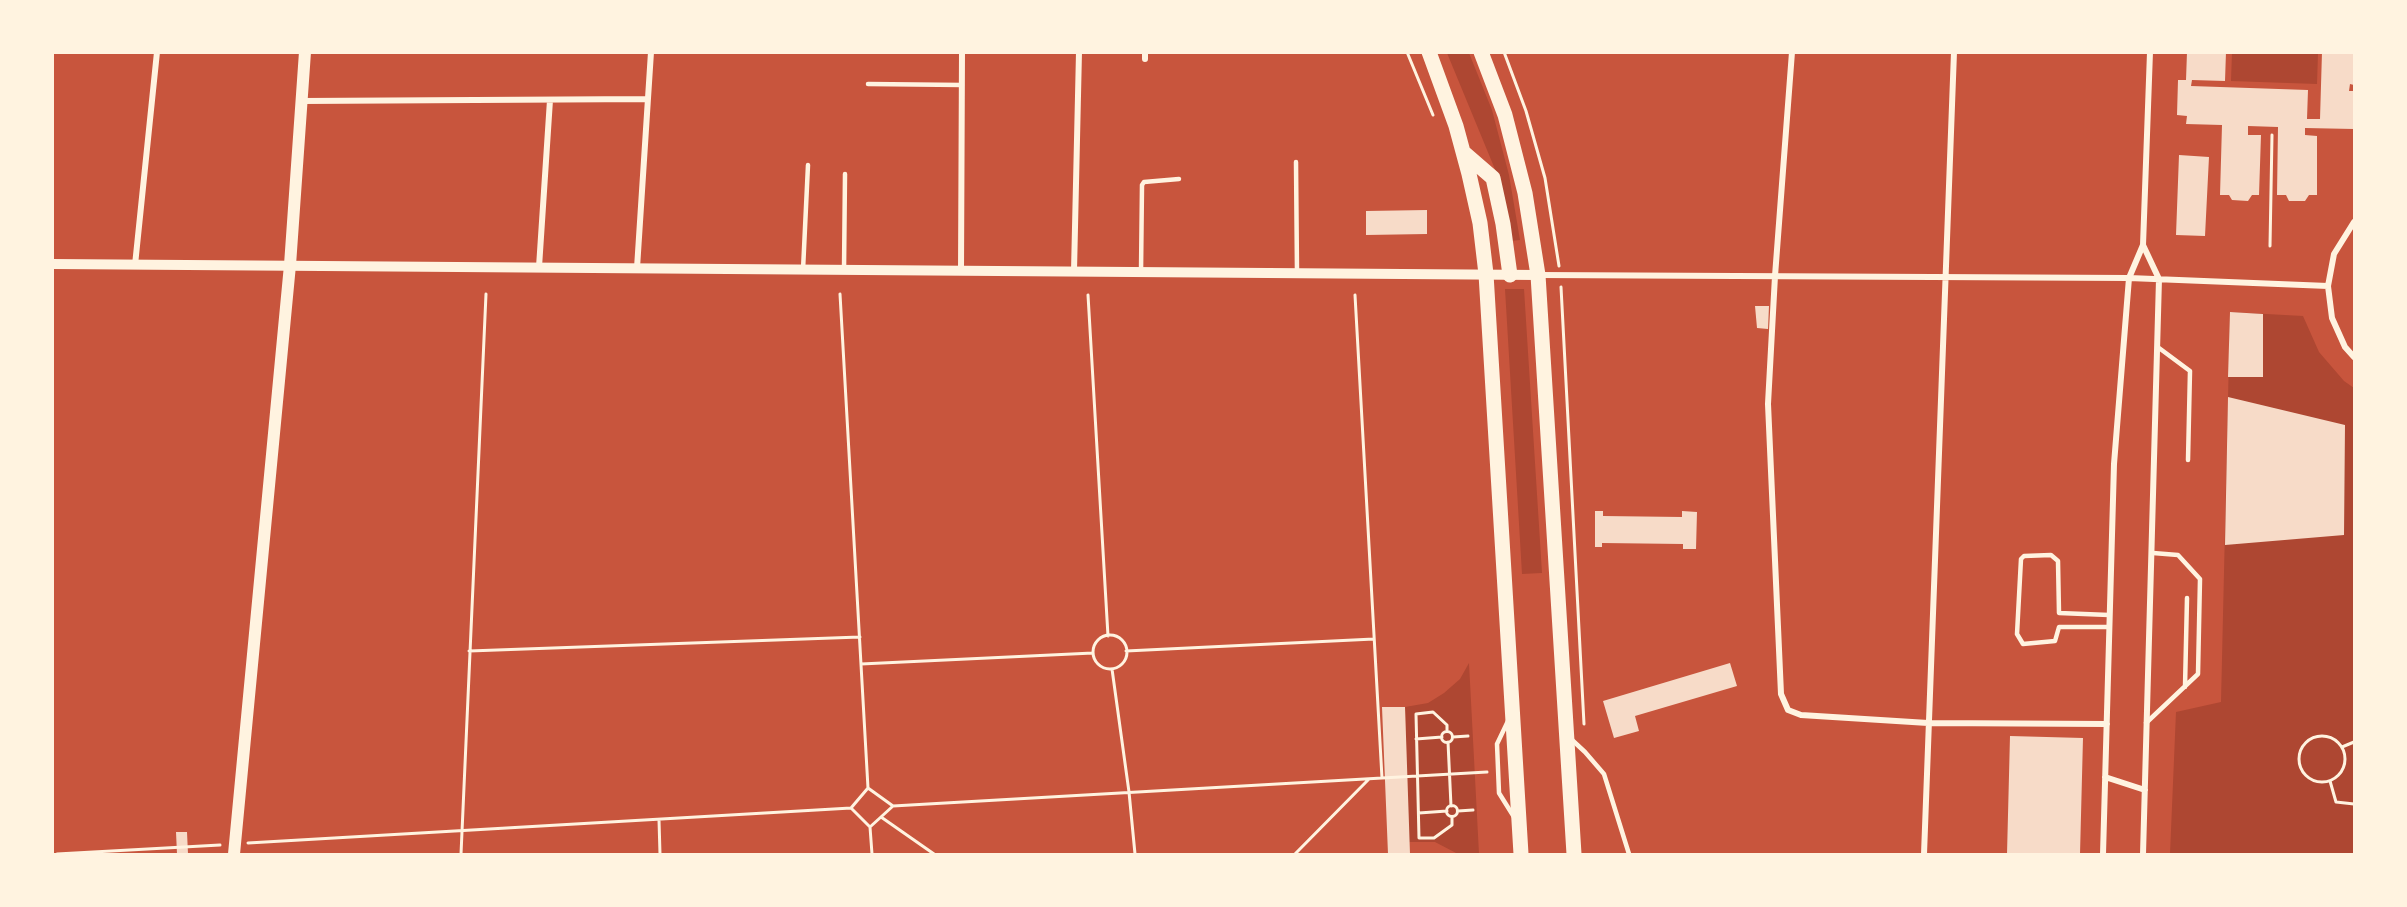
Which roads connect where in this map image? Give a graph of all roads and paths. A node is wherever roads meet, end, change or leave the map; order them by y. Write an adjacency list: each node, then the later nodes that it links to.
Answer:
1 (157, 52): 28 (street)
2 (305, 52): 16 (main road)
3 (651, 52): 14 (street)
4 (962, 52): 13 (street)
5 (1079, 52): 35 (street)
6 (1407, 52): 17 (path)
7 (1429, 52): 19 (main road)
8 (1481, 52): 40 (main road)
9 (1792, 52): 41 (street)
10 (1954, 52): 42 (street)
11 (2150, 52): 25 (street)
12 (868, 84): 13 (lane)
13 (962, 84): 34 (street)
14 (648, 99): 15 (street); 31 (street)
15 (550, 100): 16 (street); 30 (street)
16 (302, 101): 29 (main road)
17 (1437, 125)
18 (2272, 135): 26 (path)
19 (1463, 152): 38 (main road); 39 (main road)
20 (1296, 162): 37 (lane)
21 (808, 165): 32 (lane)
22 (844, 174): 33 (lane)
23 (1179, 179): 36 (lane)
24 (2355, 222): 45 (street)
25 (2143, 245): 43 (street); 44 (street)
26 (2270, 246)
27 (52, 264): 28 (street)
28 (135, 265): 29 (street)
29 (290, 265): 30 (street); 103 (main road)
30 (539, 267): 31 (street)
31 (637, 268): 32 (street)
32 (803, 270): 33 (street)
33 (844, 270): 34 (street)
34 (961, 271): 35 (street)
35 (1074, 272): 36 (street)
36 (1141, 272): 37 (street)
37 (1297, 273): 38 (street)
38 (1486, 274): 39 (street); 66 (main road)
39 (1510, 275): 40 (street)
40 (1538, 275): 41 (street); 71 (main road)
41 (1775, 276): 42 (street); 67 (street)
42 (1947, 277): 43 (street); 67 (street)
43 (2129, 278): 44 (street); 55 (street)
44 (2159, 279): 45 (street); 50 (street)
45 (2328, 286): 51 (street)
46 (486, 294): 60 (path)
47 (840, 294): 58 (path)
48 (1088, 295): 57 (path)
49 (1355, 295): 59 (path)
50 (2159, 348): 52 (lane); 53 (street)
51 (2355, 357)
52 (2188, 460)
53 (2153, 553): 65 (lane); 68 (street)
54 (2187, 598): 65 (lane)
55 (2109, 615): 56 (street); 56 (lane)
56 (2109, 627): 69 (street)
57 (1108, 636): 61 (path); 62 (path)
58 (860, 637): 60 (path); 63 (path)
59 (1374, 639): 61 (path); 84 (path)
60 (470, 651): 102 (path)
61 (1126, 651): 64 (path)
62 (1093, 653): 63 (path); 64 (path)
63 (861, 664): 86 (path)
64 (1112, 669): 88 (path)
65 (2185, 687): 68 (lane)
66 (1512, 713): 79 (lane); 100 (main road)
67 (1928, 723): 69 (street); 114 (street)
68 (2146, 723): 87 (street)
69 (2107, 724): 82 (street)
70 (1448, 731): 73 (path); 74 (path); 75 (path)
71 (1566, 735): 112 (main road); 113 (lane)
72 (1467, 736): 74 (path)
73 (1442, 737): 75 (path); 76 (path)
74 (1453, 737): 76 (path)
75 (1416, 739): 81 (path)
76 (1448, 742): 80 (path)
77 (2355, 742): 78 (path)
78 (2342, 747): 85 (path); 85 (path)
79 (1498, 771): 80 (path); 100 (lane)
80 (1450, 774): 81 (path); 91 (path)
81 (1417, 776): 84 (path); 96 (path)
82 (2105, 777): 87 (street); 115 (street)
83 (1370, 778): 84 (path); 88 (path); 110 (path)
84 (1382, 778)
85 (2330, 781): 89 (path)
86 (868, 788): 90 (path); 92 (path)
87 (2145, 790): 116 (street)
88 (1129, 792): 90 (path); 109 (path)
89 (2355, 804)
90 (893, 806): 98 (path)
91 (1451, 806): 94 (path); 95 (path)
92 (851, 808): 99 (path); 101 (path)
93 (1473, 810): 95 (path)
94 (1447, 811): 96 (path); 97 (path)
95 (1458, 811): 97 (path)
96 (1419, 813): 97 (path)
97 (1452, 816)
98 (881, 818): 101 (path); 108 (path)
99 (659, 820): 102 (path); 106 (path)
100 (1519, 826): 111 (main road)
101 (870, 827): 107 (path)
102 (461, 831): 103 (path); 105 (path)
103 (235, 849): 104 (path)
104 (57, 855)
105 (461, 855)
106 (660, 855)
107 (872, 855)
108 (934, 855)
109 (1135, 855)
110 (1294, 855)
111 (1521, 855)
112 (1574, 855)
113 (1629, 855)
114 (1924, 855)
115 (2103, 855)
116 (2143, 855)

